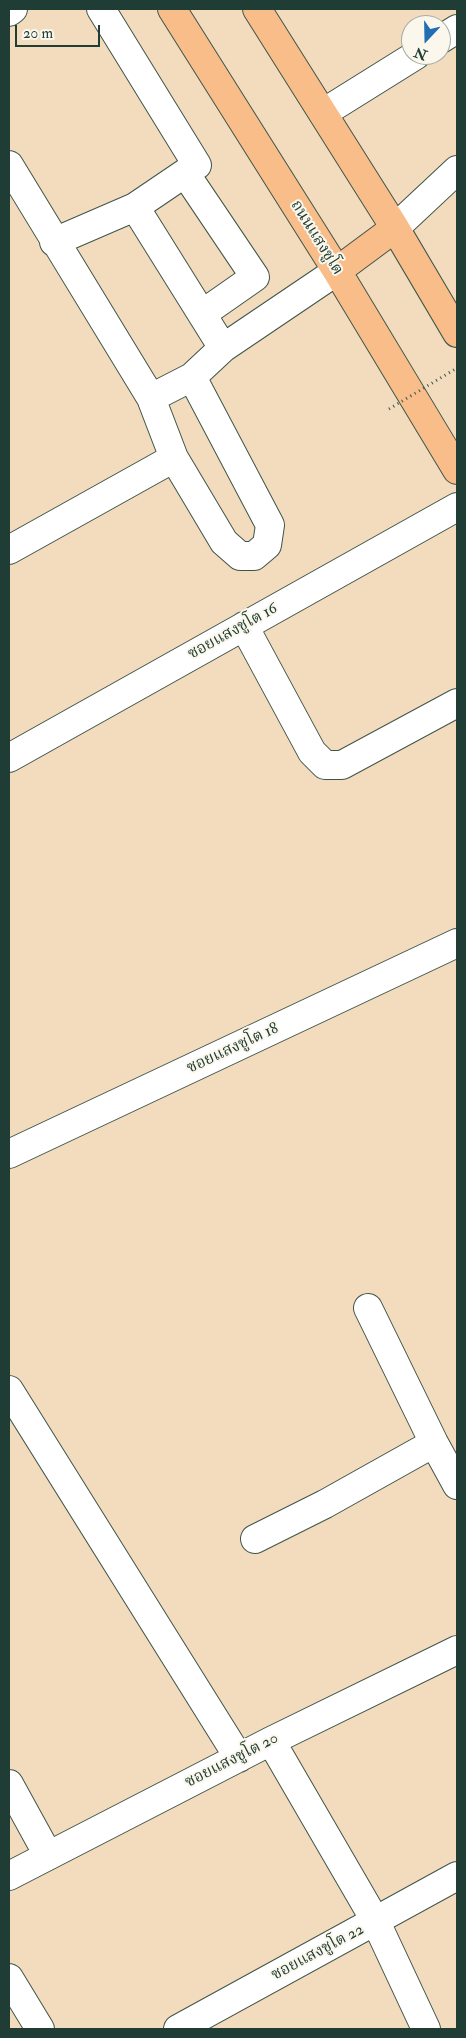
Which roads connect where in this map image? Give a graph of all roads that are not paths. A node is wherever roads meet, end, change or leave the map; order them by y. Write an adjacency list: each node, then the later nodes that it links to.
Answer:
1 (13, 9): 5 (street)
2 (101, 9): 10 (street)
3 (172, 9): 14 (main road, ถนนแสงชูโต)
4 (258, 9): 7 (main road)
5 (9, 12)
6 (401, 64): 7 (street)
7 (323, 113): 12 (main road)
8 (9, 165): 13 (street)
9 (457, 170): 12 (street)
10 (186, 173): 11 (street); 15 (street)
11 (135, 207): 13 (street); 15 (street)
12 (395, 228): 14 (main road); 16 (main road)
13 (54, 242): 19 (street)
14 (337, 270): 17 (street); 21 (main road, ถนนแสงชูโต)
15 (202, 314): 17 (street)
16 (457, 333)
17 (223, 348): 18 (street)
18 (192, 377): 19 (street); 20 (street)
19 (151, 398): 20 (street)
20 (174, 458): 23 (street)
21 (457, 470)
22 (457, 507): 24 (street, ซอยแสงชูโต 16)
23 (9, 550)
24 (244, 626): 25 (street); 26 (street, ซอยแสงชูโต 16)
25 (457, 703)
26 (9, 758)
27 (457, 944): 28 (street, ซอยแสงชูโต 18)
28 (9, 1154)
29 (368, 1308): 31 (street)
30 (9, 1390): 36 (street)
31 (434, 1443): 32 (street); 33 (street)
32 (457, 1485)
33 (255, 1539)
34 (457, 1650): 35 (street, ซอยแสงชูโต 20)
35 (271, 1741): 36 (street, ซอยแสงชูโต 20); 41 (street)
36 (239, 1758): 38 (street, ซอยแสงชูโต 20)
37 (9, 1784): 38 (street)
38 (48, 1855): 39 (street, ซอยแสงชูโต 20)
39 (9, 1876)
40 (457, 1876): 41 (street, ซอยแสงชูโต 22)
41 (376, 1922): 44 (street, ซอยแสงชูโต 22); 45 (street)
42 (9, 1978): 43 (street)
43 (40, 2029)
44 (178, 2029)
45 (426, 2029)

